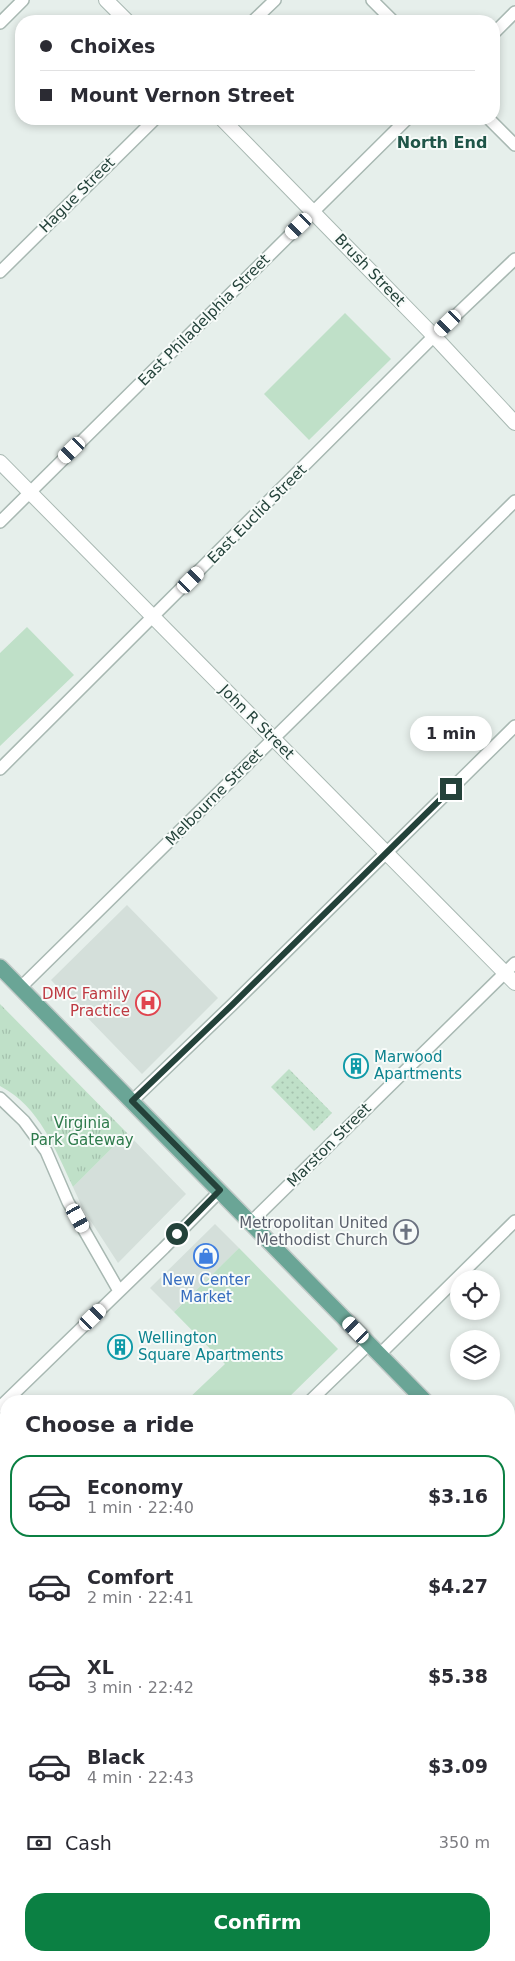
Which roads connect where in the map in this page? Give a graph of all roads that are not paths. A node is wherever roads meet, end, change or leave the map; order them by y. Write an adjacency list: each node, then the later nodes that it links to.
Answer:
1 (23, 0): 9 (street)
2 (106, 0): 6 (street)
3 (275, 0): 7 (street)
4 (372, 0): 8 (street)
5 (515, 12): 10 (street)
6 (121, 15)
7 (260, 15)
8 (387, 15)
9 (0, 23)
10 (500, 27)
11 (149, 125): 18 (street, Hague Street)
12 (228, 125): 16 (street, Brush Street)
13 (401, 125): 16 (street, East Philadelphia Street)
14 (495, 125): 15 (street)
15 (515, 145)
16 (313, 212): 19 (street, Brush Street); 22 (street, East Philadelphia Street)
17 (515, 259): 19 (street, East Euclid Street)
18 (0, 272)
19 (434, 336): 20 (street, Brush Street); 25 (street, East Euclid Street)
20 (515, 423)
21 (0, 462): 22 (street, John R Street)
22 (30, 492): 24 (street, East Philadelphia Street); 25 (street, John R Street)
23 (515, 501): 27 (street, Melbourne Street)
24 (0, 522)
25 (153, 618): 27 (street, John R Street); 28 (street, East Euclid Street)
26 (515, 726): 29 (street)
27 (273, 739): 29 (street, John R Street); 34 (street, Melbourne Street)
28 (0, 769)
29 (387, 852): 32 (street, John R Street); 36 (street)
30 (515, 962): 32 (street, Marston Street)
31 (0, 967): 34 (main road)
32 (505, 973): 33 (street, John R Street); 39 (street, Marston Street)
33 (515, 983)
34 (20, 988): 36 (main road)
35 (0, 1098): 40 (street)
36 (132, 1101): 37 (main road)
37 (220, 1190): 39 (main road); 40 (street)
38 (515, 1221): 41 (street)
39 (251, 1222): 41 (main road)
40 (119, 1291): 42 (street)
41 (375, 1349): 43 (street); 44 (main road)
42 (12, 1395)
43 (318, 1395)
44 (419, 1395)

